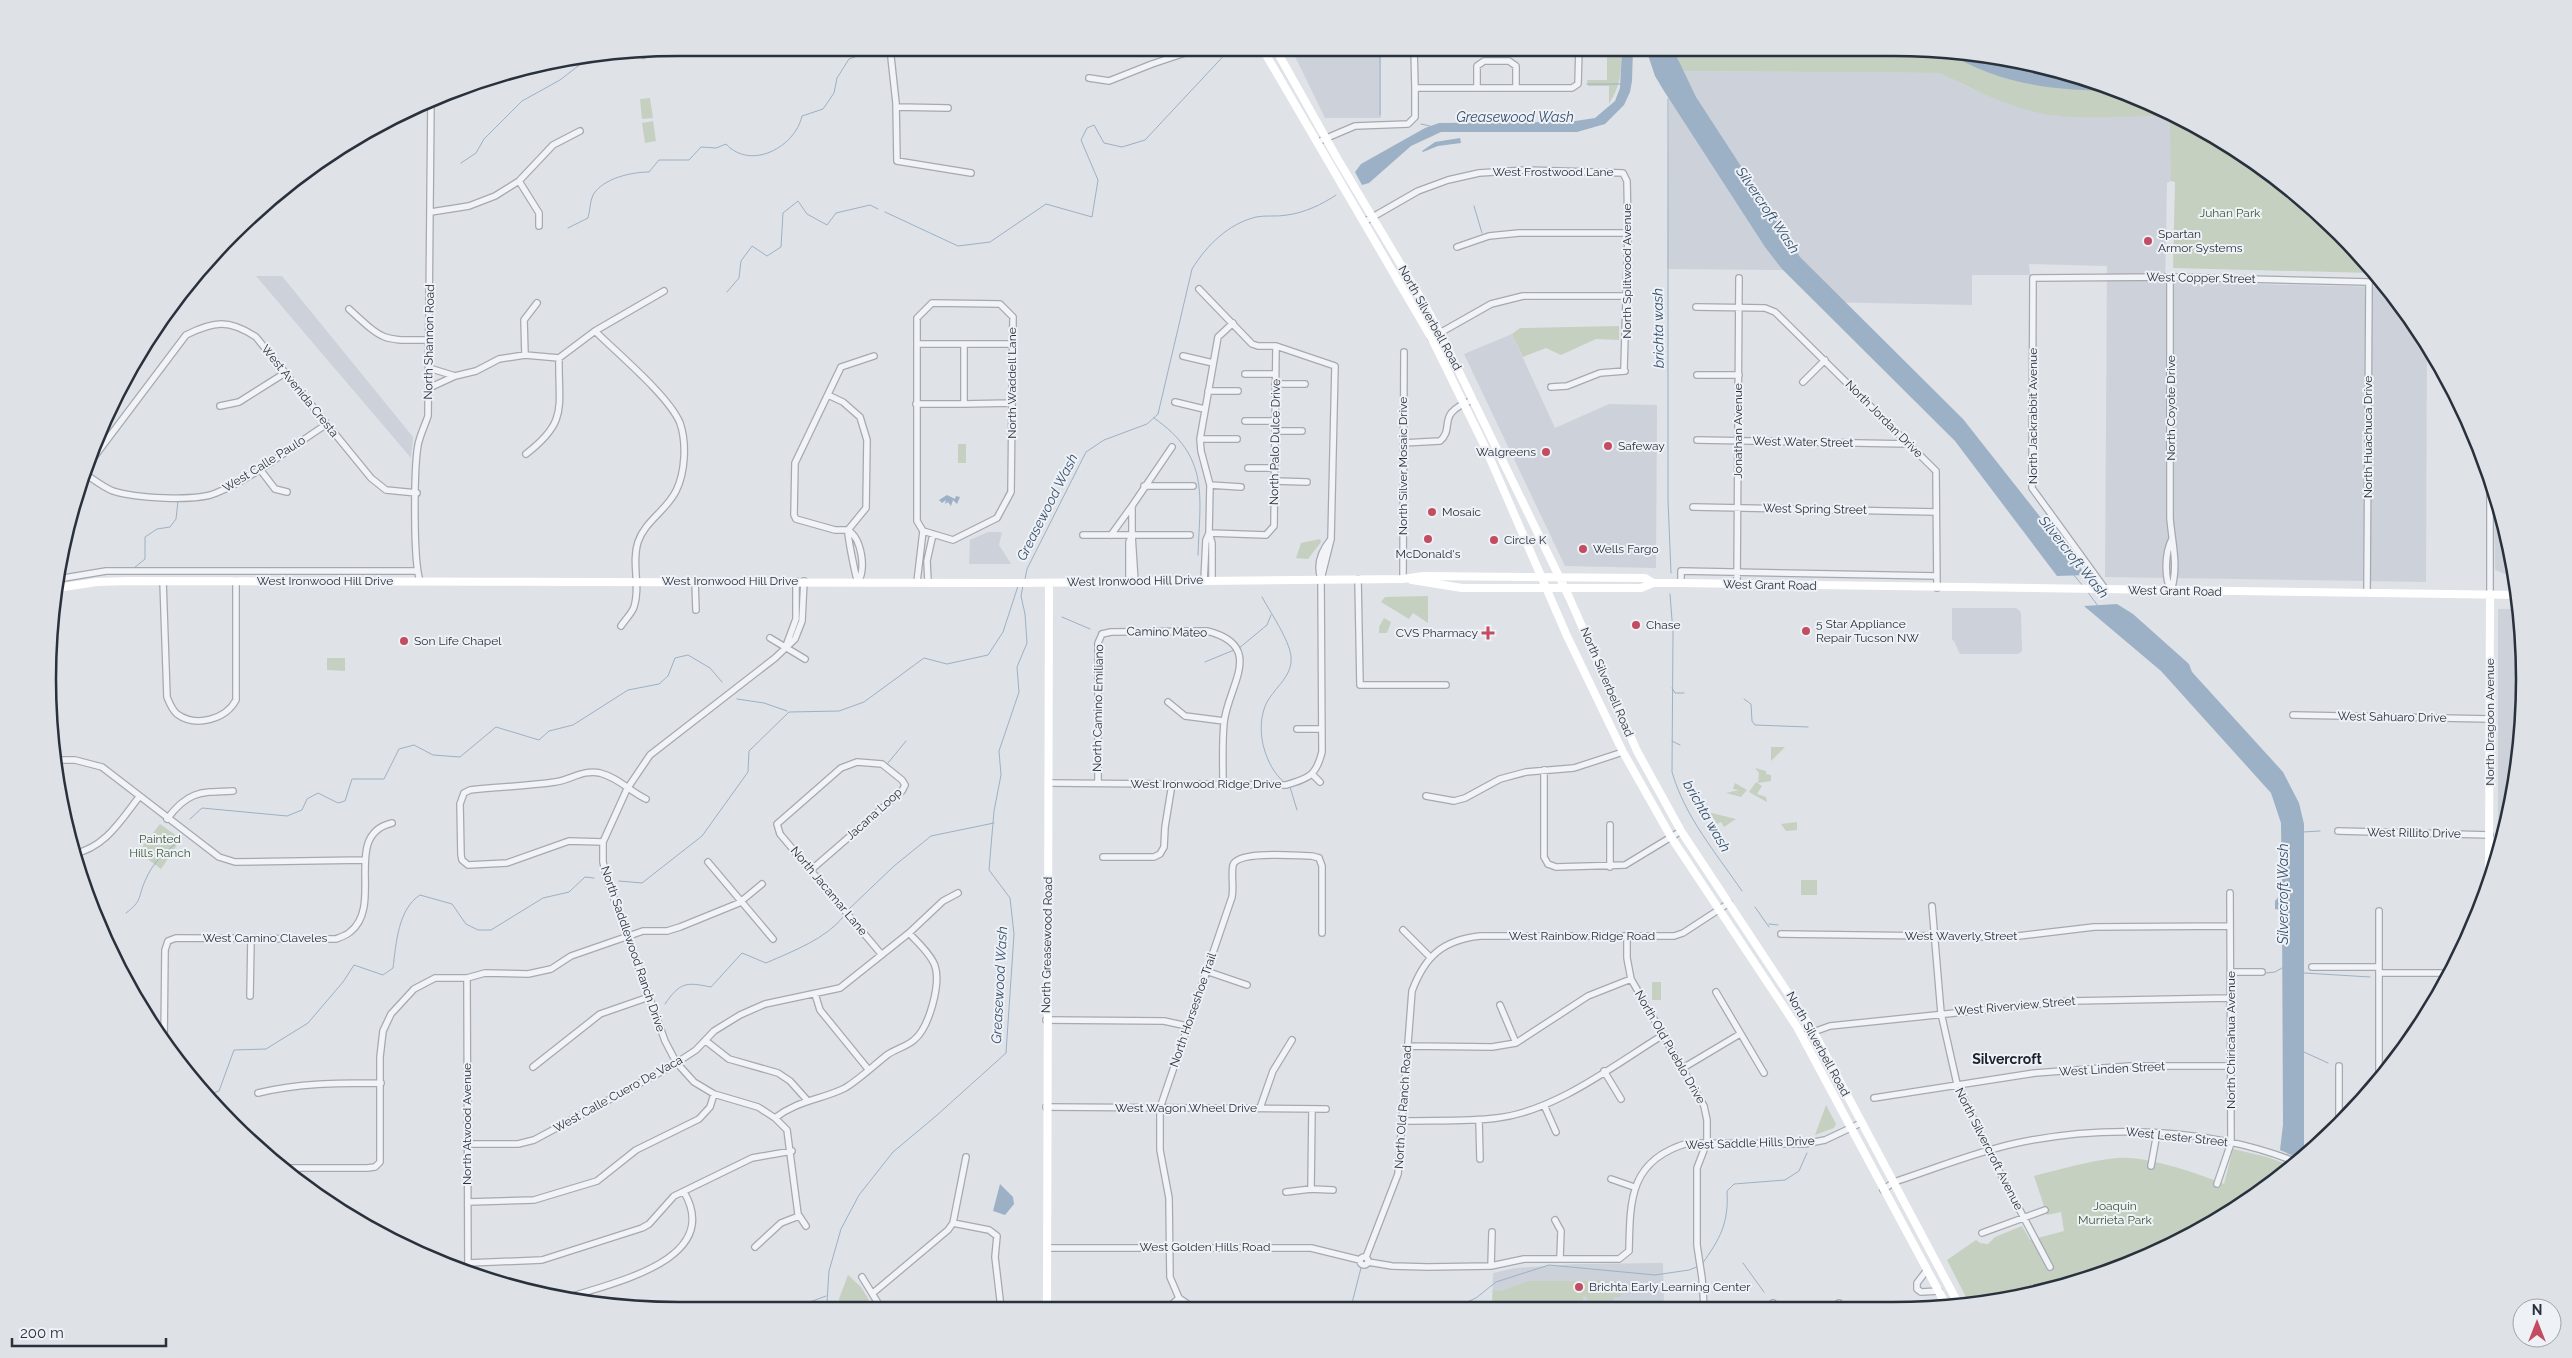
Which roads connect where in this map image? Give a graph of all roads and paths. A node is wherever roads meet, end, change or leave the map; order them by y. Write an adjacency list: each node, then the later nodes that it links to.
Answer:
1 (891, 56): 11 (street)
2 (1178, 56): 7 (street)
3 (1267, 56): 16 (main road, North Silverbell Road)
4 (1280, 56): 15 (main road, North Silverbell Road)
5 (1414, 56): 8 (street)
6 (1579, 56): 10 (street)
7 (1089, 78)
8 (1414, 88): 9 (street); 15 (street)
9 (1476, 88): 10 (street); 10 (street)
10 (1516, 88)
11 (896, 107): 13 (street); 18 (street)
12 (432, 108): 20 (street, North Shannon Road)
13 (948, 108)
14 (580, 131): 19 (street)
15 (1326, 138): 16 (street); 21 (main road, North Silverbell Road)
16 (1316, 143): 22 (main road, North Silverbell Road)
17 (1625, 172): 21 (street, West Frostwood Lane); 24 (street, North Splitwood Avenue)
18 (971, 174)
19 (519, 181): 20 (street); 23 (street)
20 (431, 212): 41 (street, North Shannon Road)
21 (1373, 217): 22 (street, West Frostwood Lane); 39 (main road, North Silverbell Road)
22 (1364, 222): 40 (main road, North Silverbell Road)
23 (539, 226)
24 (1628, 233): 25 (street); 32 (street, North Splitwood Avenue)
25 (1457, 247)
26 (2170, 276): 28 (street, West Copper Street); 29 (street, West Copper Street); 147 (street, North Coyote Drive)
27 (1739, 278): 35 (street, Jonathan Avenue)
28 (2033, 278): 146 (street, North Jackrabbit Avenue)
29 (2369, 282): 148 (street, North Huachuca Drive)
30 (1199, 289): 37 (street)
31 (664, 291): 38 (street)
32 (1628, 296): 39 (street); 63 (street, North Splitwood Avenue)
33 (537, 303): 47 (street)
34 (1696, 307): 35 (street, North Jordan Drive)
35 (1738, 307): 51 (street, North Jordan Drive); 58 (street, Jonathan Avenue)
36 (349, 309): 41 (street)
37 (1233, 323): 45 (street); 52 (street)
38 (595, 331): 50 (street); 131 (street)
39 (1440, 333): 40 (street); 68 (main road, North Silverbell Road)
40 (1431, 338): 71 (main road, North Silverbell Road)
41 (429, 340): 53 (street, North Shannon Road)
42 (917, 344): 43 (street); 44 (street, North Waddell Lane); 72 (street, North Waddell Lane)
43 (964, 344): 44 (street); 73 (street)
44 (1013, 344): 70 (street, North Waddell Lane)
45 (1276, 346): 56 (street, North Palo Dulce Drive); 123 (street)
46 (1404, 352): 84 (street, North Silver Mosaic Drive)
47 (525, 355): 50 (street); 59 (street)
48 (874, 356): 67 (street)
49 (1183, 356): 52 (street)
50 (559, 358): 90 (street)
51 (1825, 360): 60 (street); 86 (street, North Jordan Drive)
52 (1213, 363): 65 (street)
53 (429, 368): 59 (street); 64 (street, North Shannon Road)
54 (285, 373): 74 (street); 78 (street, West Avenida Cresta); 87 (street, West Avenida Cresta)
55 (1245, 374): 56 (street)
56 (1276, 374): 61 (street, North Palo Dulce Drive)
57 (1697, 375): 58 (street)
58 (1739, 375): 85 (street, Jonathan Avenue)
59 (454, 376): 64 (street)
60 (1803, 382)
61 (1275, 384): 62 (street); 77 (street, North Palo Dulce Drive)
62 (1305, 384)
63 (1551, 387)
64 (428, 388): 103 (street, North Shannon Road)
65 (1208, 391): 66 (street); 75 (street)
66 (1238, 391)
67 (828, 395): 109 (street); 109 (street)
68 (1473, 400): 71 (street); 101 (main road, North Silverbell Road)
69 (1176, 402): 75 (street)
70 (1012, 403): 73 (street); 112 (street, North Waddell Lane)
71 (1463, 403): 84 (street); 89 (main road, North Silverbell Road)
72 (916, 404): 73 (street); 110 (street, North Waddell Lane)
73 (964, 404)
74 (220, 406)
75 (1204, 409): 81 (street)
76 (1245, 421): 77 (street)
77 (1275, 421): 79 (street, North Palo Dulce Drive)
78 (327, 424): 91 (street, West Calle Paulo); 103 (street, West Avenida Cresta)
79 (1275, 431): 80 (street); 93 (street, North Palo Dulce Drive)
80 (1302, 431)
81 (1200, 439): 82 (street); 97 (street)
82 (1237, 439)
83 (1697, 440): 85 (street, West Water Street)
84 (1403, 442): 125 (street, North Silver Mosaic Drive)
85 (1739, 442): 86 (street, West Water Street); 107 (street, Jonathan Avenue)
86 (1909, 444): 108 (street, North Jordan Drive)
87 (102, 445)
88 (1172, 446): 98 (street)
89 (1485, 447): 101 (main road); 119 (main road, North Silverbell Road)
90 (526, 454)
91 (259, 468): 94 (street, West Calle Paulo); 102 (street)
92 (1248, 468): 93 (street)
93 (1274, 468): 95 (street, North Palo Dulce Drive)
94 (90, 477)
95 (1274, 480): 96 (street); 111 (street, North Palo Dulce Drive)
96 (1307, 482)
97 (1210, 485): 100 (street); 111 (street)
98 (1144, 486): 99 (street); 105 (street)
99 (1193, 486)
100 (1241, 487)
101 (1515, 488): 120 (main road, North Silverbell Road)
102 (286, 492)
103 (417, 493): 117 (street, North Shannon Road)
104 (2490, 502): 149 (street)
105 (1132, 506): 115 (street); 116 (street)
106 (1694, 507): 107 (street, West Spring Street)
107 (1738, 508): 108 (street, West Spring Street); 118 (street, Jonathan Avenue)
108 (1936, 512): 121 (street, North Jordan Drive)
109 (850, 528): 134 (street)
110 (924, 530): 112 (street, North Waddell Lane); 135 (street, North Waddell Lane)
111 (1209, 533): 126 (street); 127 (street)
112 (933, 534): 136 (street)
113 (1190, 534): 116 (street)
114 (1083, 535): 115 (street)
115 (1111, 535): 116 (street)
116 (1132, 535): 138 (street)
117 (417, 571): 122 (street, West Ironwood Hill Drive); 130 (street, North Shannon Road)
118 (1738, 572): 121 (street, West Grant Road); 140 (street, West Grant Road); 141 (street, Jonathan Avenue)
119 (1541, 575): 120 (main road, West Grant Road); 125 (main road, West Ironwood Hill Drive); 143 (main road, North Silverbell Road)
120 (1558, 576): 139 (main road, West Grant Road); 144 (main road, North Silverbell Road)
121 (1937, 576): 145 (street, North Jordan Drive)
122 (65, 578)
123 (1321, 579): 124 (main road, West Ironwood Hill Drive); 127 (main road, West Ironwood Hill Drive); 164 (street)
124 (1358, 579): 125 (main road, West Ironwood Hill Drive); 157 (street)
125 (1403, 579): 143 (main road, West Ironwood Hill Drive)
126 (1204, 580): 127 (main road, West Ironwood Hill Drive); 138 (main road, West Ironwood Hill Drive)
127 (1212, 580)
128 (163, 581): 129 (main road, West Ironwood Hill Drive); 129 (street); 142 (main road, West Ironwood Hill Drive)
129 (236, 581): 130 (main road, West Ironwood Hill Drive)
130 (420, 581): 131 (main road, West Ironwood Hill Drive)
131 (636, 581): 132 (main road, West Ironwood Hill Drive); 152 (street)
132 (695, 581): 133 (main road, West Ironwood Hill Drive); 151 (street)
133 (800, 581): 134 (main road, West Ironwood Hill Drive); 155 (street)
134 (858, 582): 135 (main road, West Ironwood Hill Drive)
135 (917, 582): 136 (main road, West Ironwood Hill Drive)
136 (928, 582): 137 (main road, West Ironwood Hill Drive)
137 (1049, 582): 138 (main road, West Ironwood Hill Drive); 171 (main road, North Greasewood Road)
138 (1132, 582)
139 (1653, 583): 140 (main road, West Grant Road); 144 (main road, West Grant Road)
140 (1681, 583): 141 (main road, West Grant Road)
141 (1737, 584): 145 (main road, West Grant Road)
142 (64, 587)
143 (1547, 588): 144 (main road, West Grant Road); 161 (main road, North Silverbell Road)
144 (1565, 588): 159 (main road, North Silverbell Road)
145 (1937, 588): 146 (main road, West Grant Road)
146 (2104, 590): 147 (main road, West Grant Road)
147 (2171, 591): 148 (main road, West Grant Road)
148 (2367, 593): 149 (main road, West Grant Road)
149 (2490, 594): 150 (main road, West Grant Road); 162 (main road, North Dragoon Avenue)
150 (2510, 595)
151 (696, 610)
152 (621, 626)
153 (1100, 632): 163 (street, Camino Mateo); 172 (street, North Camino Emiliano)
154 (770, 638): 155 (street)
155 (785, 648): 156 (street); 175 (street)
156 (805, 659)
157 (1446, 685)
158 (1168, 702): 163 (street)
159 (1620, 712): 161 (main road); 184 (main road, North Silverbell Road)
160 (2293, 715): 162 (street, West Sahuaro Drive)
161 (1607, 718): 166 (main road, North Silverbell Road)
162 (2490, 719): 186 (main road, North Dragoon Avenue)
163 (1224, 722): 174 (street, Camino Mateo)
164 (1322, 728): 165 (street); 169 (street)
165 (1297, 729)
166 (1622, 752): 168 (street); 187 (main road, North Silverbell Road)
167 (62, 760): 178 (street)
168 (1544, 770): 177 (street); 194 (street)
169 (1312, 774): 170 (street); 174 (street, West Ironwood Ridge Drive)
170 (1320, 782)
171 (1049, 783): 172 (street, West Ironwood Ridge Drive); 232 (main road, North Greasewood Road)
172 (1098, 783): 173 (street, West Ironwood Ridge Drive)
173 (1172, 784): 174 (street, West Ironwood Ridge Drive); 190 (street)
174 (1223, 785)
175 (629, 787): 179 (street); 188 (street); 188 (street)
176 (233, 791): 180 (street)
177 (1426, 796)
178 (139, 797): 180 (street); 189 (street)
179 (646, 799)
180 (167, 818): 192 (street)
181 (392, 823): 192 (street, West Camino Claveles)
182 (1610, 825): 194 (street)
183 (777, 827): 195 (street, North Jacamar Lane); 195 (street, Jacana Loop)
184 (1681, 831): 187 (street); 200 (main road, North Silverbell Road)
185 (2338, 831): 186 (street, West Rillito Drive)
186 (2490, 835): 191 (main road, North Dragoon Avenue)
187 (1671, 837): 194 (street); 202 (main road, North Silverbell Road)
188 (603, 842): 210 (street, North Saddlewood Ranch Drive)
189 (80, 851)
190 (1103, 858)
191 (2489, 858)
192 (365, 860): 213 (street, West Camino Claveles)
193 (708, 862): 199 (street)
194 (1610, 867)
195 (811, 870): 214 (street, North Jacamar Lane)
196 (762, 884): 199 (street)
197 (958, 893): 206 (street, West Calle Cuero De Vaca)
198 (2230, 893): 204 (street, North Chiricahua Avenue)
199 (741, 901): 210 (street); 212 (street)
200 (1729, 903): 202 (street, West Rainbow Ridge Road); 235 (main road, North Silverbell Road)
201 (1932, 906): 211 (street, North Silvercroft Avenue)
202 (1718, 909): 209 (street, West Rainbow Ridge Road); 238 (main road, North Silverbell Road)
203 (2379, 911): 217 (street)
204 (2230, 926): 211 (street, West Waverly Street); 219 (street, North Chiricahua Avenue)
205 (1403, 930): 215 (street)
206 (909, 933): 214 (street, West Calle Cuero De Vaca); 249 (street)
207 (1322, 933): 218 (street, North Horseshoe Trail)
208 (1781, 934): 211 (street, West Waverly Street)
209 (1627, 936): 215 (street, West Rainbow Ridge Road); 223 (street, North Old Pueblo Drive)
210 (627, 937): 222 (street); 228 (street, North Saddlewood Ranch Drive)
211 (1934, 937): 231 (street, North Silvercroft Avenue)
212 (773, 938)
213 (251, 939): 227 (street); 234 (street, West Camino Claveles)
214 (882, 955): 226 (street, West Calle Cuero De Vaca)
215 (1430, 957): 242 (street, North Old Ranch Road)
216 (2312, 967): 217 (street)
217 (2379, 970): 221 (street); 248 (street)
218 (1206, 971): 224 (street); 233 (street, North Horseshoe Trail)
219 (2231, 972): 220 (street); 229 (street, North Chiricahua Avenue)
220 (2262, 972)
221 (2442, 973)
222 (467, 978): 252 (street); 275 (street, North Atwood Avenue)
223 (1631, 979): 237 (street, North Old Pueblo Drive); 241 (street)
224 (1248, 985)
225 (1716, 992): 236 (street)
226 (815, 994): 240 (street, West Calle Cuero De Vaca); 249 (street)
227 (250, 996)
228 (649, 997): 243 (street, North Saddlewood Ranch Drive); 246 (street)
229 (2230, 998): 231 (street, West Riverview Street); 244 (street, North Chiricahua Avenue)
230 (1500, 1005): 241 (street)
231 (1941, 1013): 235 (street, West Riverview Street); 253 (street, North Silvercroft Avenue)
232 (1046, 1020): 233 (street); 260 (main road, North Greasewood Road)
233 (1187, 1026): 261 (street, North Horseshoe Trail)
234 (164, 1028)
235 (1813, 1030): 238 (street, West Riverview Street); 269 (main road, North Silverbell Road)
236 (1740, 1034): 247 (street); 251 (street)
237 (1663, 1035): 247 (street, North Old Pueblo Drive); 250 (street)
238 (1802, 1036): 270 (main road, North Silverbell Road)
239 (1292, 1040): 262 (street)
240 (706, 1042): 243 (street, West Calle Cuero De Vaca); 258 (street)
241 (1516, 1044): 242 (street)
242 (1407, 1046): 268 (street, North Old Ranch Road)
243 (676, 1062): 255 (street, North Saddlewood Ranch Drive); 275 (street, West Calle Cuero De Vaca)
244 (2231, 1066): 253 (street, West Linden Street); 274 (street, North Chiricahua Avenue)
245 (2339, 1066): 265 (street)
246 (533, 1067)
247 (1683, 1068): 273 (street, North Old Pueblo Drive)
248 (2379, 1068)
249 (868, 1069): 258 (street)
250 (1604, 1071): 257 (street); 259 (street)
251 (1764, 1073)
252 (381, 1083): 254 (street); 282 (street)
253 (1957, 1084): 256 (street, West Linden Street); 277 (street, North Silvercroft Avenue)
254 (258, 1093)
255 (714, 1094): 266 (street, North Saddlewood Ranch Drive); 292 (street)
256 (1874, 1098)
257 (1621, 1099)
258 (807, 1100): 266 (street)
259 (1544, 1105): 267 (street); 271 (street)
260 (1046, 1107): 261 (street, West Wagon Wheel Drive); 303 (main road, North Greasewood Road)
261 (1160, 1108): 262 (street, West Wagon Wheel Drive); 301 (street, North Horseshoe Trail)
262 (1260, 1108): 263 (street, West Wagon Wheel Drive)
263 (1312, 1109): 264 (street, West Wagon Wheel Drive); 287 (street)
264 (1326, 1109)
265 (2340, 1112)
266 (775, 1118): 276 (street, North Saddlewood Ranch Drive)
267 (1479, 1120): 268 (street); 279 (street)
268 (1402, 1121): 306 (street, North Old Ranch Road)
269 (1861, 1123): 270 (street, West Saddle Hills Drive); 284 (main road, North Silverbell Road)
270 (1851, 1129): 273 (street, West Saddle Hills Drive); 289 (main road, North Silverbell Road)
271 (1556, 1132)
272 (2157, 1133): 274 (street, West Lester Street); 277 (street, West Lester Street); 281 (street)
273 (1707, 1142): 286 (street, West Saddle Hills Drive); 323 (street, North Old Pueblo Drive)
274 (2231, 1142): 280 (street, West Lester Street); 285 (street, North Chiricahua Avenue)
275 (468, 1144): 292 (street, North Atwood Avenue)
276 (792, 1151): 290 (street); 294 (street, North Saddlewood Ranch Drive)
277 (1989, 1152): 284 (street, West Lester Street); 295 (street, North Silvercroft Avenue)
278 (966, 1157): 297 (street)
279 (1480, 1159)
280 (2289, 1159)
281 (2151, 1166)
282 (294, 1168)
283 (1611, 1178): 286 (street)
284 (1894, 1182): 289 (street, West Lester Street); 316 (main road, North Silverbell Road)
285 (2217, 1184)
286 (1634, 1187): 304 (street, West Saddle Hills Drive)
287 (1311, 1189): 288 (street); 291 (street)
288 (1333, 1190)
289 (1883, 1190): 310 (main road, North Silverbell Road)
290 (684, 1192): 307 (street); 314 (street)
291 (1286, 1192)
292 (468, 1202): 307 (street, North Atwood Avenue)
293 (2045, 1210): 295 (street)
294 (799, 1216): 298 (street, North Saddlewood Ranch Drive); 302 (street)
295 (2024, 1218): 300 (street); 309 (street, North Silvercroft Avenue)
296 (1555, 1220): 305 (street)
297 (953, 1222): 313 (street); 319 (street)
298 (806, 1226)
299 (1492, 1232): 308 (street)
300 (1982, 1234)
301 (1170, 1246): 303 (street, West Golden Hills Road); 306 (street, West Golden Hills Road); 315 (street, North Horseshoe Trail)
302 (755, 1247)
303 (1048, 1248): 320 (main road, North Greasewood Road)
304 (1626, 1256): 305 (street, West Golden Hills Road)
305 (1560, 1258): 308 (street, West Golden Hills Road)
306 (1365, 1260): 308 (street, West Golden Hills Road)
307 (468, 1263)
308 (1491, 1266)
309 (2050, 1268)
310 (1927, 1270): 312 (main road, North Silverbell Road); 312 (street)
311 (862, 1277): 313 (street)
312 (1939, 1291): 317 (main road, North Silverbell Road)
313 (873, 1293): 318 (street)
314 (582, 1294)
315 (1179, 1298): 321 (street); 322 (street)
316 (1955, 1298)
317 (1943, 1299)
318 (878, 1302)
319 (1001, 1302)
320 (1047, 1302)
321 (1175, 1302)
322 (1184, 1302)
323 (1703, 1302)

